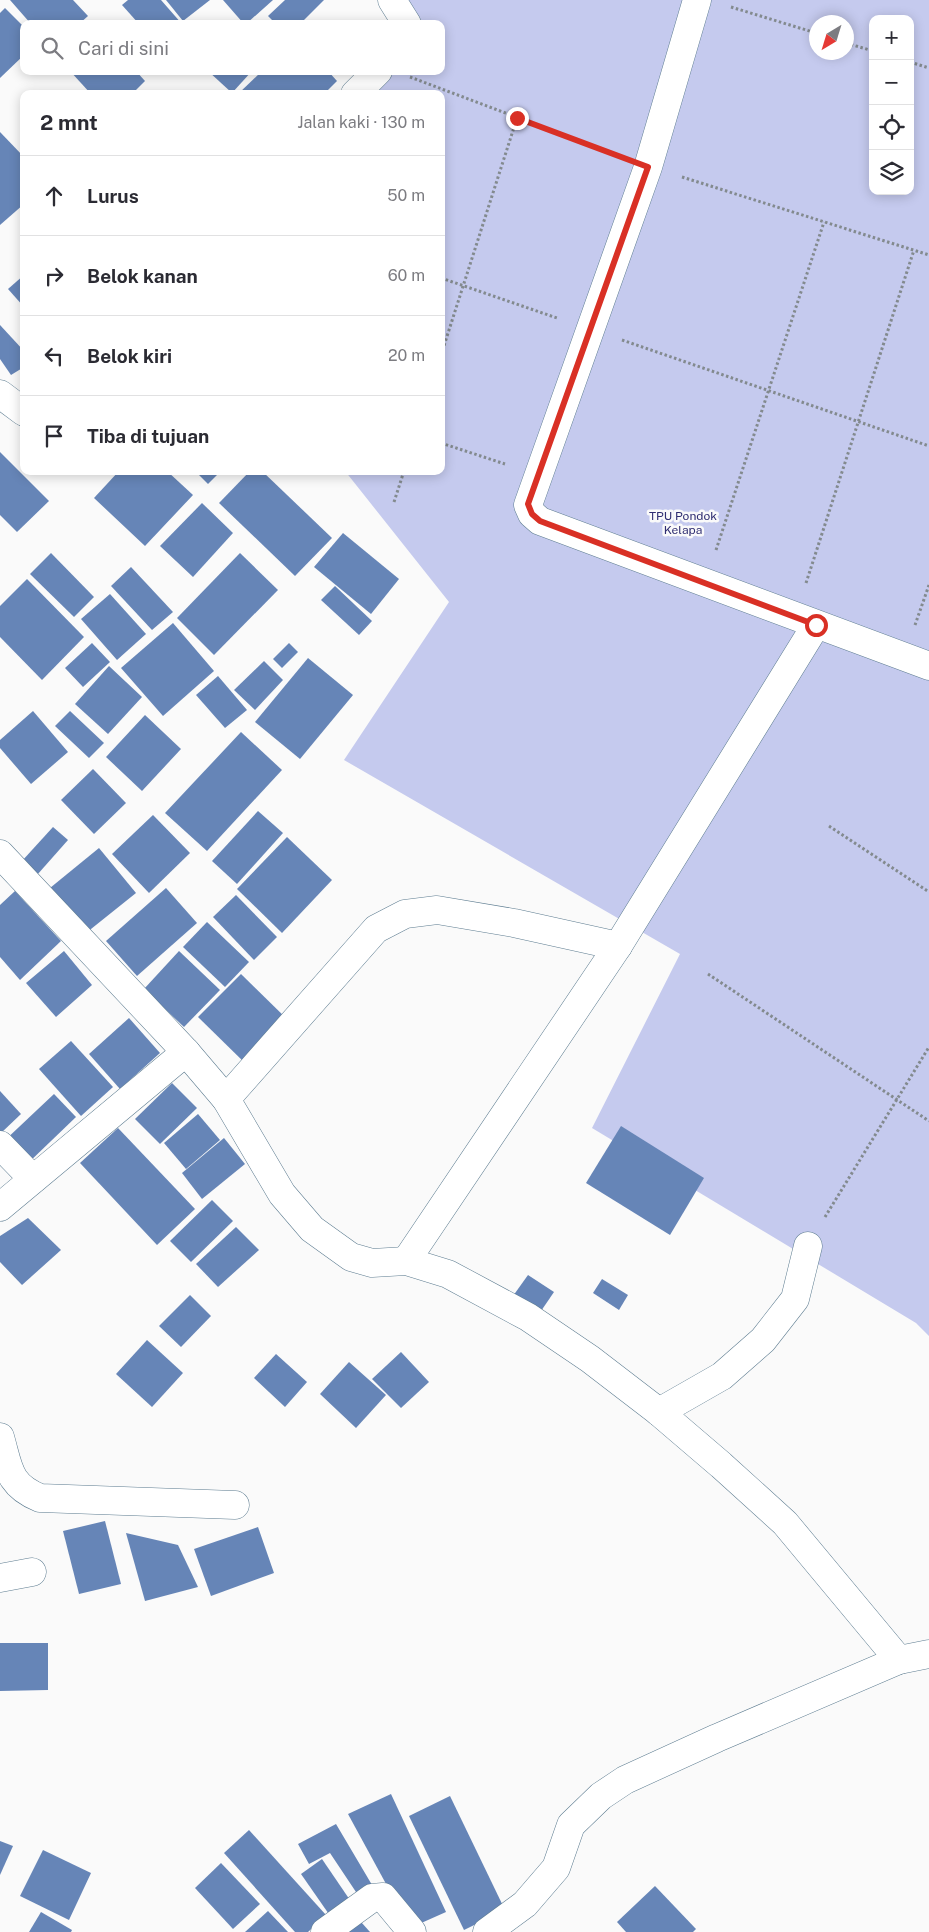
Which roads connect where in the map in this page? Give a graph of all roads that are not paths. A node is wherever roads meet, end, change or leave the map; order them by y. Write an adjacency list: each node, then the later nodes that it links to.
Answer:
1 (392, 0): 3 (street)
2 (697, 0): 8 (street)
3 (404, 20)
4 (387, 75): 5 (street)
5 (362, 90)
6 (0, 394): 7 (street)
7 (20, 409)
8 (805, 621): 9 (street); 11 (street)
9 (929, 666)
10 (0, 854): 12 (street)
11 (618, 946): 13 (street); 18 (street)
12 (186, 1052): 13 (street); 15 (street)
13 (226, 1099): 18 (street)
14 (0, 1145): 15 (street)
15 (34, 1179): 16 (street)
16 (0, 1207)
17 (808, 1246): 19 (street)
18 (406, 1261): 19 (street)
19 (659, 1412): 25 (street)
20 (0, 1437): 21 (street)
21 (235, 1505)
22 (32, 1572): 23 (street)
23 (0, 1578)
24 (929, 1654): 25 (street)
25 (900, 1660): 28 (street)
26 (326, 1932): 27 (street)
27 (412, 1932)
28 (487, 1932)

